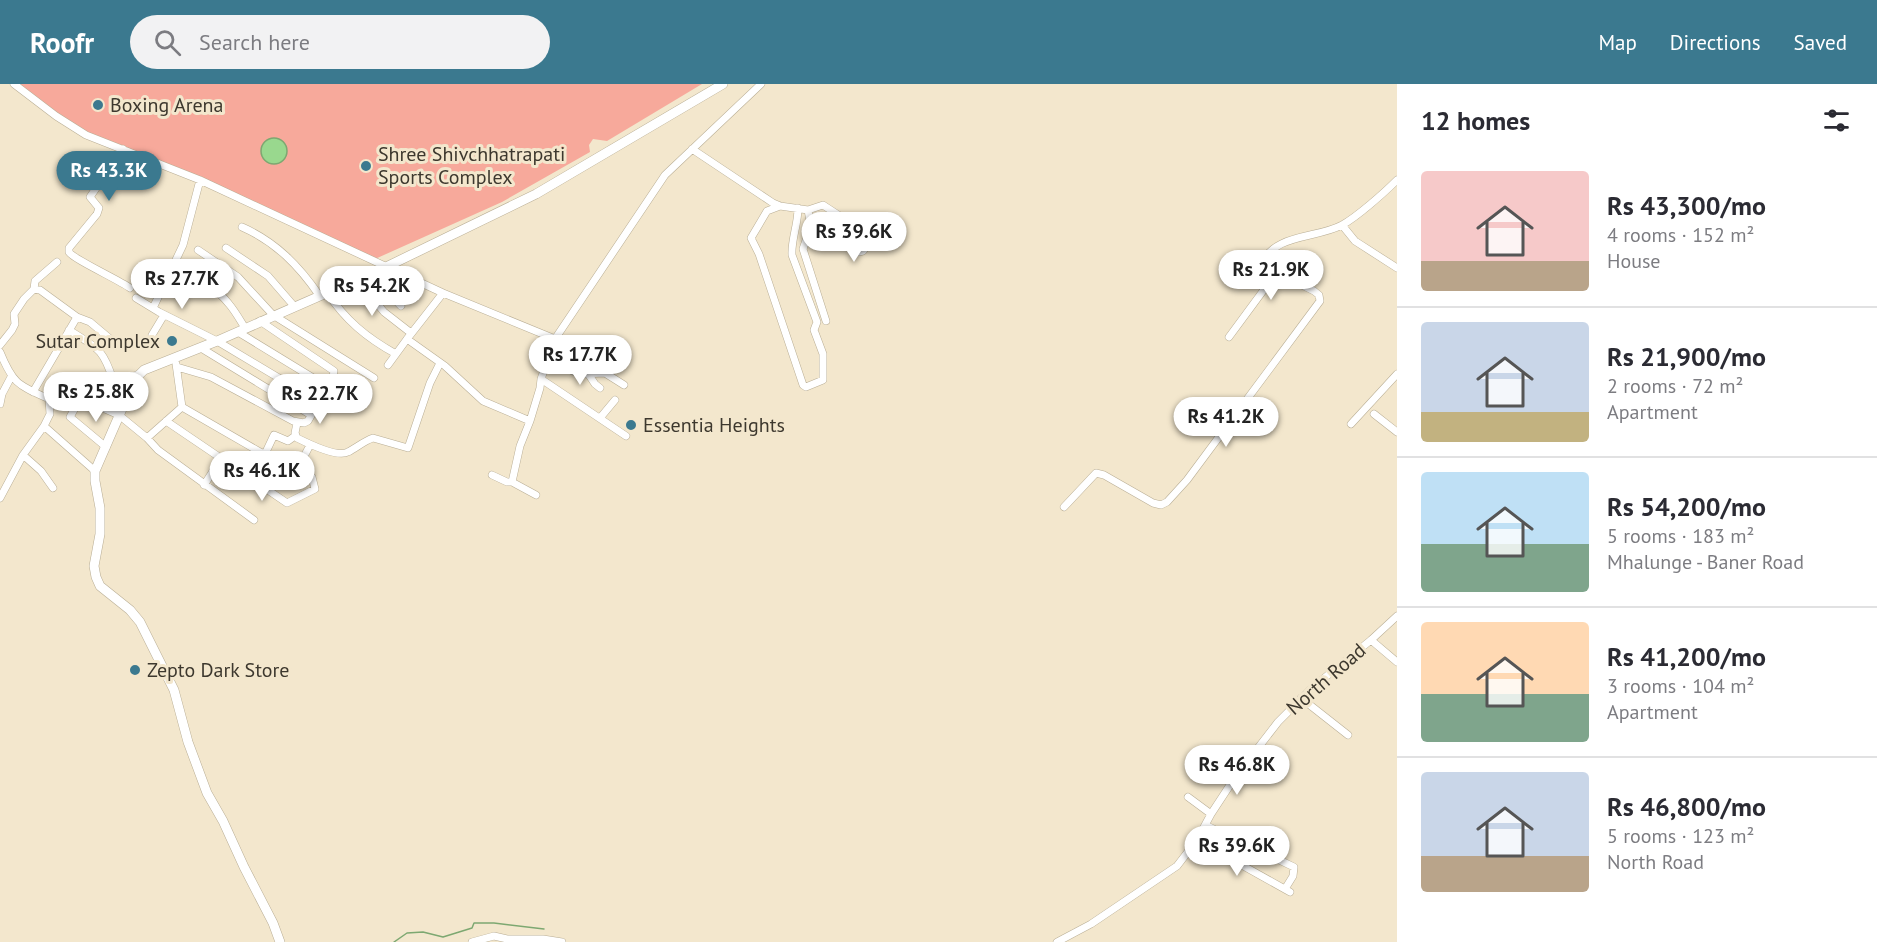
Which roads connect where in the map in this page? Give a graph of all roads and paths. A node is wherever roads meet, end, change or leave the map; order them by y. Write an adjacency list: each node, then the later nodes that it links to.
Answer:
1 (14, 84): 4 (street)
2 (723, 84): 19 (main road)
3 (761, 84): 5 (street)
4 (123, 149): 6 (street); 23 (street)
5 (692, 149): 8 (street); 41 (street)
6 (200, 180): 18 (street); 19 (street)
7 (1397, 180): 12 (street)
8 (780, 206): 9 (street); 9 (street)
9 (798, 208): 10 (street)
10 (808, 210): 11 (street); 11 (street)
11 (812, 222): 35 (street)
12 (1342, 225): 20 (street); 97 (street)
13 (242, 227): 25 (street)
14 (226, 248): 28 (street)
15 (198, 250): 32 (street)
16 (1257, 261): 40 (street)
17 (57, 262): 24 (street)
18 (174, 266): 30 (street); 37 (street)
19 (386, 267): 21 (main road); 26 (street)
20 (1397, 268)
21 (370, 274): 22 (main road); 29 (street)
22 (357, 279): 25 (main road); 39 (street)
23 (130, 288)
24 (34, 289): 33 (street); 44 (street)
25 (323, 294): 28 (main road); 47 (street)
26 (443, 294): 39 (street); 41 (street)
27 (136, 298): 30 (street)
28 (294, 306): 32 (main road)
29 (401, 306)
30 (153, 309): 31 (street)
31 (164, 315): 38 (street); 42 (street)
32 (273, 315): 34 (main road); 56 (street)
33 (77, 317): 36 (street); 43 (street)
34 (259, 321): 37 (main road); 60 (street)
35 (826, 321)
36 (69, 330): 58 (street); 62 (street)
37 (241, 330): 42 (main road); 60 (street)
38 (152, 335)
39 (409, 336): 47 (street); 50 (street)
40 (1229, 337)
41 (555, 339): 48 (street)
42 (217, 341): 45 (main road); 68 (street)
43 (115, 343)
44 (0, 345)
45 (201, 348): 49 (main road); 73 (street)
46 (0, 352): 55 (street)
47 (396, 354): 51 (street)
48 (547, 360): 54 (street); 57 (street)
49 (176, 363): 53 (main road); 70 (street); 77 (street)
50 (441, 363): 76 (street); 84 (street)
51 (388, 365)
52 (1397, 374): 78 (street)
53 (137, 375): 58 (street); 72 (main road)
54 (589, 375): 59 (street); 61 (street)
55 (11, 377): 62 (street); 63 (street)
56 (374, 378)
57 (541, 379): 74 (street); 76 (street)
58 (113, 380): 64 (street)
59 (624, 386)
60 (328, 387): 68 (street)
61 (600, 388)
62 (33, 392): 65 (street)
63 (1, 393): 69 (street)
64 (68, 393): 65 (street); 66 (street)
65 (49, 399): 79 (street)
66 (80, 399): 72 (street); 85 (street)
67 (615, 400): 74 (street)
68 (319, 402): 73 (street)
69 (0, 404)
70 (182, 407): 75 (street); 87 (street)
71 (1374, 414): 80 (street)
72 (119, 415): 83 (street); 85 (main road)
73 (311, 415): 77 (street)
74 (600, 418): 82 (street)
75 (166, 420): 83 (street); 88 (street)
76 (530, 421): 92 (street)
77 (297, 423): 81 (street)
78 (1351, 424)
79 (44, 426): 86 (street); 90 (street)
80 (1397, 432)
81 (295, 436): 84 (street); 87 (street)
82 (626, 436)
83 (147, 438): 93 (street)
84 (310, 445): 89 (street)
85 (106, 447): 90 (main road)
86 (22, 454): 94 (street); 96 (street)
87 (265, 454): 89 (street)
88 (221, 459): 89 (street); 93 (street)
89 (298, 468)
90 (95, 471): 108 (main road)
91 (492, 476): 92 (street)
92 (512, 482): 95 (street)
93 (204, 485): 98 (street)
94 (53, 488)
95 (536, 495)
96 (0, 498)
97 (1064, 507)
98 (254, 520)
99 (1397, 616): 100 (street, North Road)
100 (1371, 640): 101 (street); 102 (street, North Road)
101 (1397, 662)
102 (1301, 698): 103 (street); 105 (street, North Road)
103 (1348, 735)
104 (1188, 797): 105 (street)
105 (1211, 814): 106 (street, North Road)
106 (1205, 825): 107 (street, North Road); 107 (street)
107 (1197, 840): 111 (street, North Road)
108 (280, 942)
109 (472, 942): 110 (street)
110 (562, 942)
111 (1057, 942)

